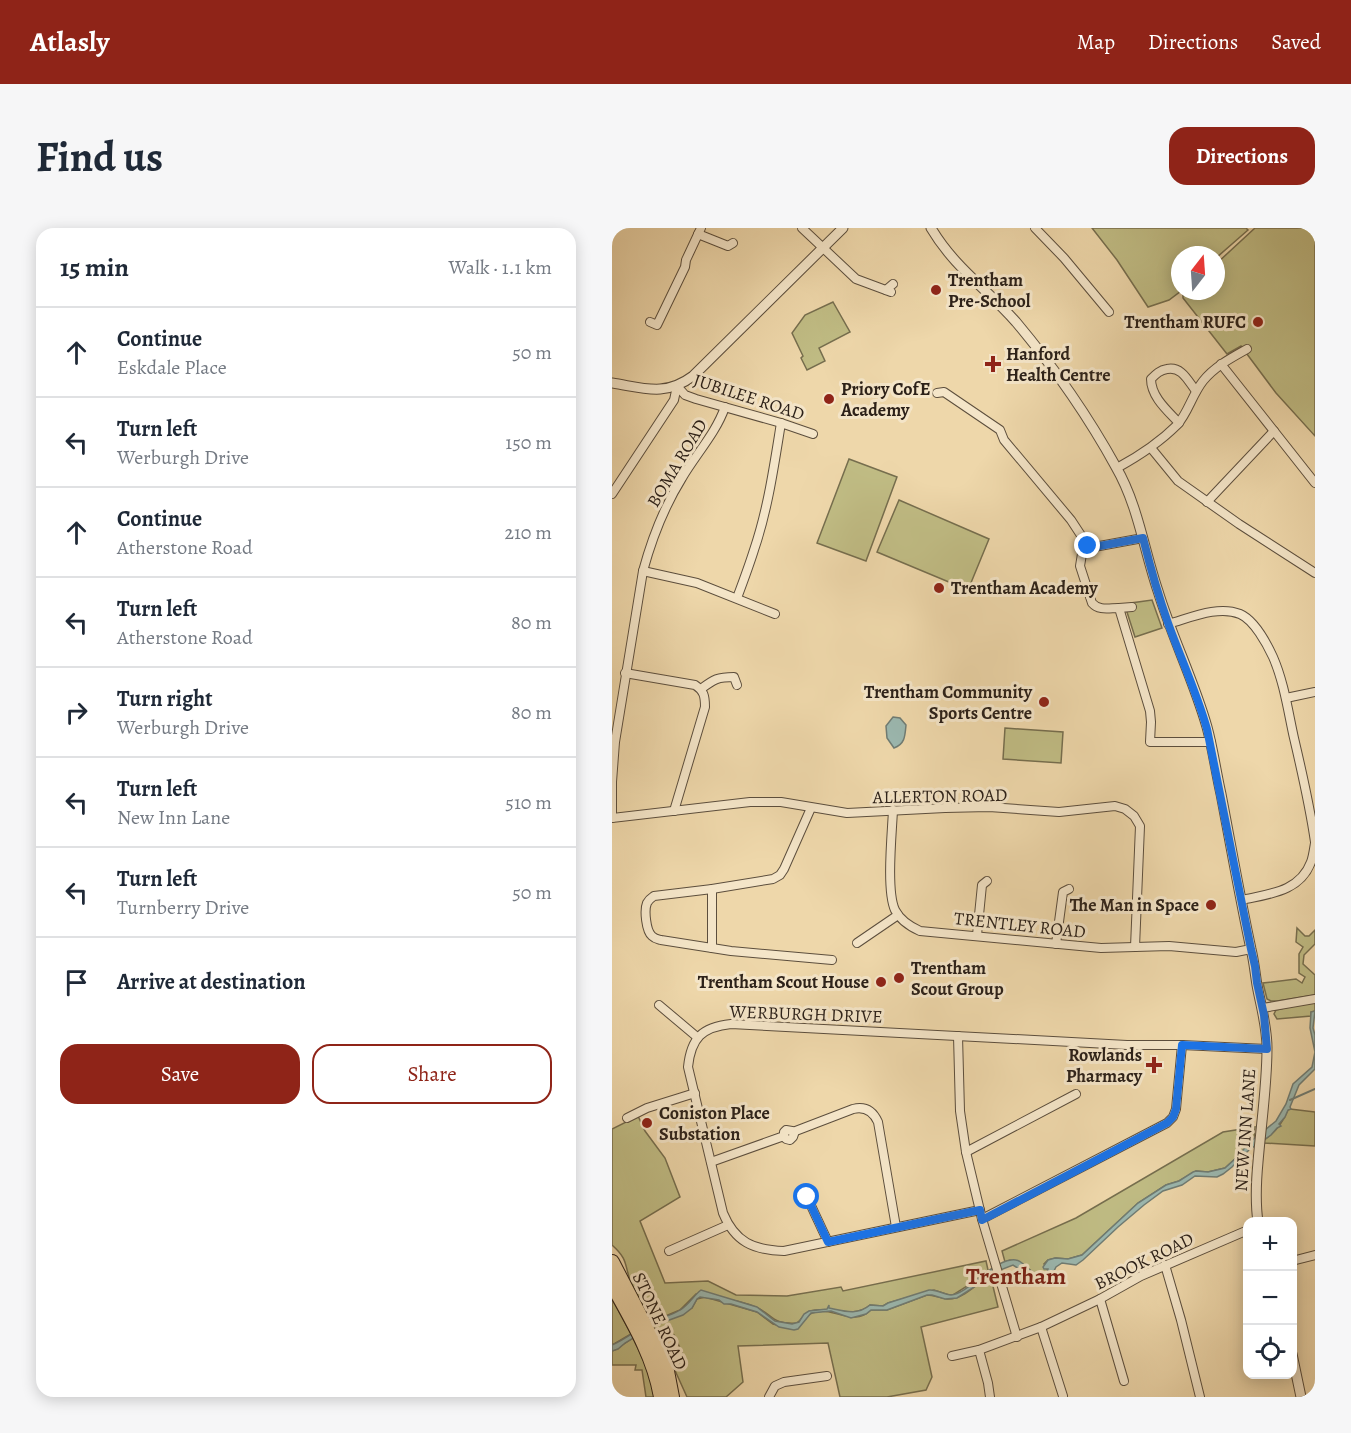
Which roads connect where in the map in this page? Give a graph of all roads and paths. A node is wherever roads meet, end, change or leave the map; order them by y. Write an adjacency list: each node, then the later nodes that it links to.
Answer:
1 (802, 228): 7 (street)
2 (843, 228): 7 (street)
3 (932, 228): 23 (street, NEW INN LANE)
4 (1035, 228): 9 (street)
5 (699, 231): 6 (street); 10 (street)
6 (730, 247)
7 (822, 247): 8 (street); 14 (street)
8 (890, 289)
9 (1109, 312)
10 (650, 322)
11 (1247, 349): 12 (street)
12 (1221, 364): 16 (street); 20 (street)
13 (612, 383): 14 (street)
14 (677, 386): 17 (street, JUBILEE ROAD); 25 (street)
15 (941, 389): 28 (street)
16 (1196, 391): 19 (street); 19 (street)
17 (725, 407): 18 (street, JUBILEE ROAD); 29 (street, BOMA ROAD)
18 (782, 423): 21 (street, JUBILEE ROAD); 31 (street)
19 (1179, 423): 22 (street)
20 (1274, 431): 24 (street); 26 (street)
21 (813, 434)
22 (1150, 448): 23 (street); 26 (street)
23 (1117, 468): 27 (street, NEW INN LANE)
24 (1315, 483)
25 (612, 494)
26 (1207, 502): 30 (street)
27 (1143, 538): 28 (street); 35 (street, NEW INN LANE)
28 (1088, 546): 33 (street)
29 (643, 571): 31 (street); 36 (street, BOMA ROAD)
30 (1315, 573)
31 (737, 598): 34 (street)
32 (1132, 607): 33 (street)
33 (1119, 608): 41 (street)
34 (775, 614)
35 (1168, 624): 40 (street); 41 (street, NEW INN LANE)
36 (626, 674): 38 (street); 45 (street, BOMA ROAD)
37 (736, 678): 38 (street)
38 (701, 689): 44 (street)
39 (1315, 692): 40 (street)
40 (1286, 698): 46 (street)
41 (1210, 742): 51 (street, NEW INN LANE)
42 (811, 808): 43 (street, ALLERTON ROAD); 44 (street, ALLERTON ROAD); 49 (street)
43 (893, 810): 52 (street); 56 (street, ALLERTON ROAD)
44 (674, 811): 45 (street, ALLERTON ROAD)
45 (612, 818)
46 (1313, 819): 47 (street)
47 (1315, 843): 51 (street)
48 (982, 883): 53 (street)
49 (712, 889): 57 (street); 57 (street)
50 (1063, 890): 55 (street)
51 (1242, 900): 58 (street, NEW INN LANE)
52 (898, 915): 53 (street, TRENTLEY ROAD); 54 (street)
53 (977, 935): 55 (street, TRENTLEY ROAD)
54 (859, 938)
55 (1056, 944): 56 (street, TRENTLEY ROAD)
56 (1135, 947): 58 (street, TRENTLEY ROAD)
57 (712, 948): 59 (street)
58 (1251, 949): 62 (street, NEW INN LANE)
59 (826, 958)
60 (1315, 999): 62 (street)
61 (659, 1005): 64 (street)
62 (1263, 1008): 66 (street, NEW INN LANE)
63 (958, 1036): 64 (street, WERBURGH DRIVE); 65 (street, WERBURGH DRIVE); 70 (street)
64 (697, 1037): 67 (street)
65 (1182, 1045): 66 (street, WERBURGH DRIVE); 75 (street)
66 (1267, 1049): 74 (street, NEW INN LANE)
67 (695, 1093): 69 (street); 71 (street)
68 (1076, 1094): 70 (street)
69 (627, 1118)
70 (966, 1152): 73 (street)
71 (711, 1162): 76 (street); 77 (street)
72 (811, 1194): 79 (street)
73 (980, 1210): 75 (street); 77 (street)
74 (1258, 1217)
75 (982, 1220): 89 (street)
76 (728, 1225): 79 (street); 80 (street)
77 (896, 1227): 79 (street)
78 (1243, 1232): 84 (street, BROOK ROAD)
79 (828, 1242)
80 (669, 1251)
81 (1315, 1255): 82 (street)
82 (1297, 1260)
83 (612, 1262): 87 (highway, STONE ROAD)
84 (1165, 1265): 86 (street, BROOK ROAD); 101 (street)
85 (612, 1284): 87 (highway, STONE ROAD)
86 (1100, 1299): 88 (street, BROOK ROAD); 95 (street)
87 (638, 1322): 90 (highway, STONE ROAD)
88 (1041, 1327): 89 (street, BROOK ROAD); 96 (street)
89 (1017, 1337): 91 (street, BROOK ROAD)
90 (647, 1339): 97 (highway, STONE ROAD); 98 (highway, STONE ROAD)
91 (979, 1350): 92 (street, BROOK ROAD); 100 (street)
92 (952, 1356)
93 (827, 1376): 99 (street)
94 (1297, 1376): 102 (street)
95 (1124, 1381)
96 (1063, 1396)
97 (661, 1397)
98 (672, 1397)
99 (768, 1397)
100 (990, 1397)
101 (1200, 1397)
102 (1301, 1397)

